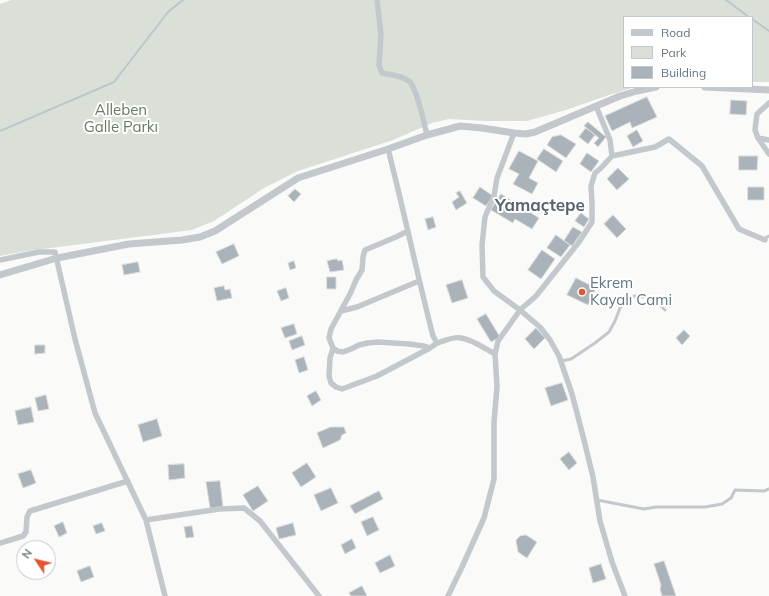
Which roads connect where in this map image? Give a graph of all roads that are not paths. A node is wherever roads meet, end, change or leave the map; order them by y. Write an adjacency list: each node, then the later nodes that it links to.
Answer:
1 (377, 0): 8 (street)
2 (651, 88): 6 (street)
3 (726, 88): 4 (street)
4 (769, 90)
5 (769, 103): 9 (street)
6 (596, 106): 7 (street); 13 (street)
7 (514, 133): 8 (street); 20 (street)
8 (427, 135): 11 (street)
9 (758, 138): 10 (street); 12 (street)
10 (769, 140)
11 (388, 149): 14 (street); 16 (street)
12 (769, 154)
13 (612, 156): 15 (street); 20 (street)
14 (408, 231): 19 (street); 22 (street)
15 (766, 240)
16 (57, 258): 17 (street); 18 (street); 28 (street)
17 (0, 260)
18 (0, 275)
19 (419, 281): 22 (street); 23 (street)
20 (520, 310): 26 (street); 27 (street)
21 (665, 310): 27 (lane)
22 (341, 311): 24 (street)
23 (437, 343): 25 (street); 26 (street)
24 (333, 348): 25 (street); 25 (street)
25 (430, 348)
26 (495, 354): 35 (street)
27 (561, 360): 30 (street)
28 (128, 481): 31 (street); 32 (street)
29 (769, 490): 30 (lane)
30 (597, 500): 36 (street)
31 (146, 520): 33 (street); 34 (street)
32 (0, 543)
33 (165, 596)
34 (319, 596)
35 (448, 596)
36 (626, 596)

